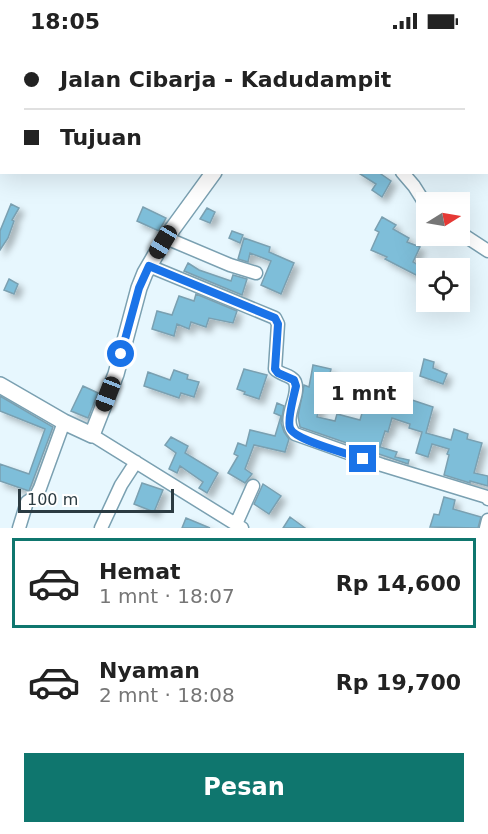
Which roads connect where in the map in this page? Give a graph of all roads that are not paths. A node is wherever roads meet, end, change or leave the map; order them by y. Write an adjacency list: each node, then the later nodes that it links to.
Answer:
1 (213, 174): 4 (street)
2 (404, 174): 3 (street)
3 (418, 192)
4 (166, 238): 7 (street); 8 (street)
5 (470, 239): 6 (street)
6 (488, 251)
7 (149, 266): 11 (street); 14 (street)
8 (256, 273)
9 (0, 385): 10 (street)
10 (64, 422): 11 (street); 17 (street)
11 (92, 435): 12 (street)
12 (136, 462): 16 (street); 18 (street)
13 (253, 486): 16 (street)
14 (488, 499)
15 (488, 520): 19 (street)
16 (239, 526)
17 (19, 528)
18 (100, 528)
19 (486, 528)

